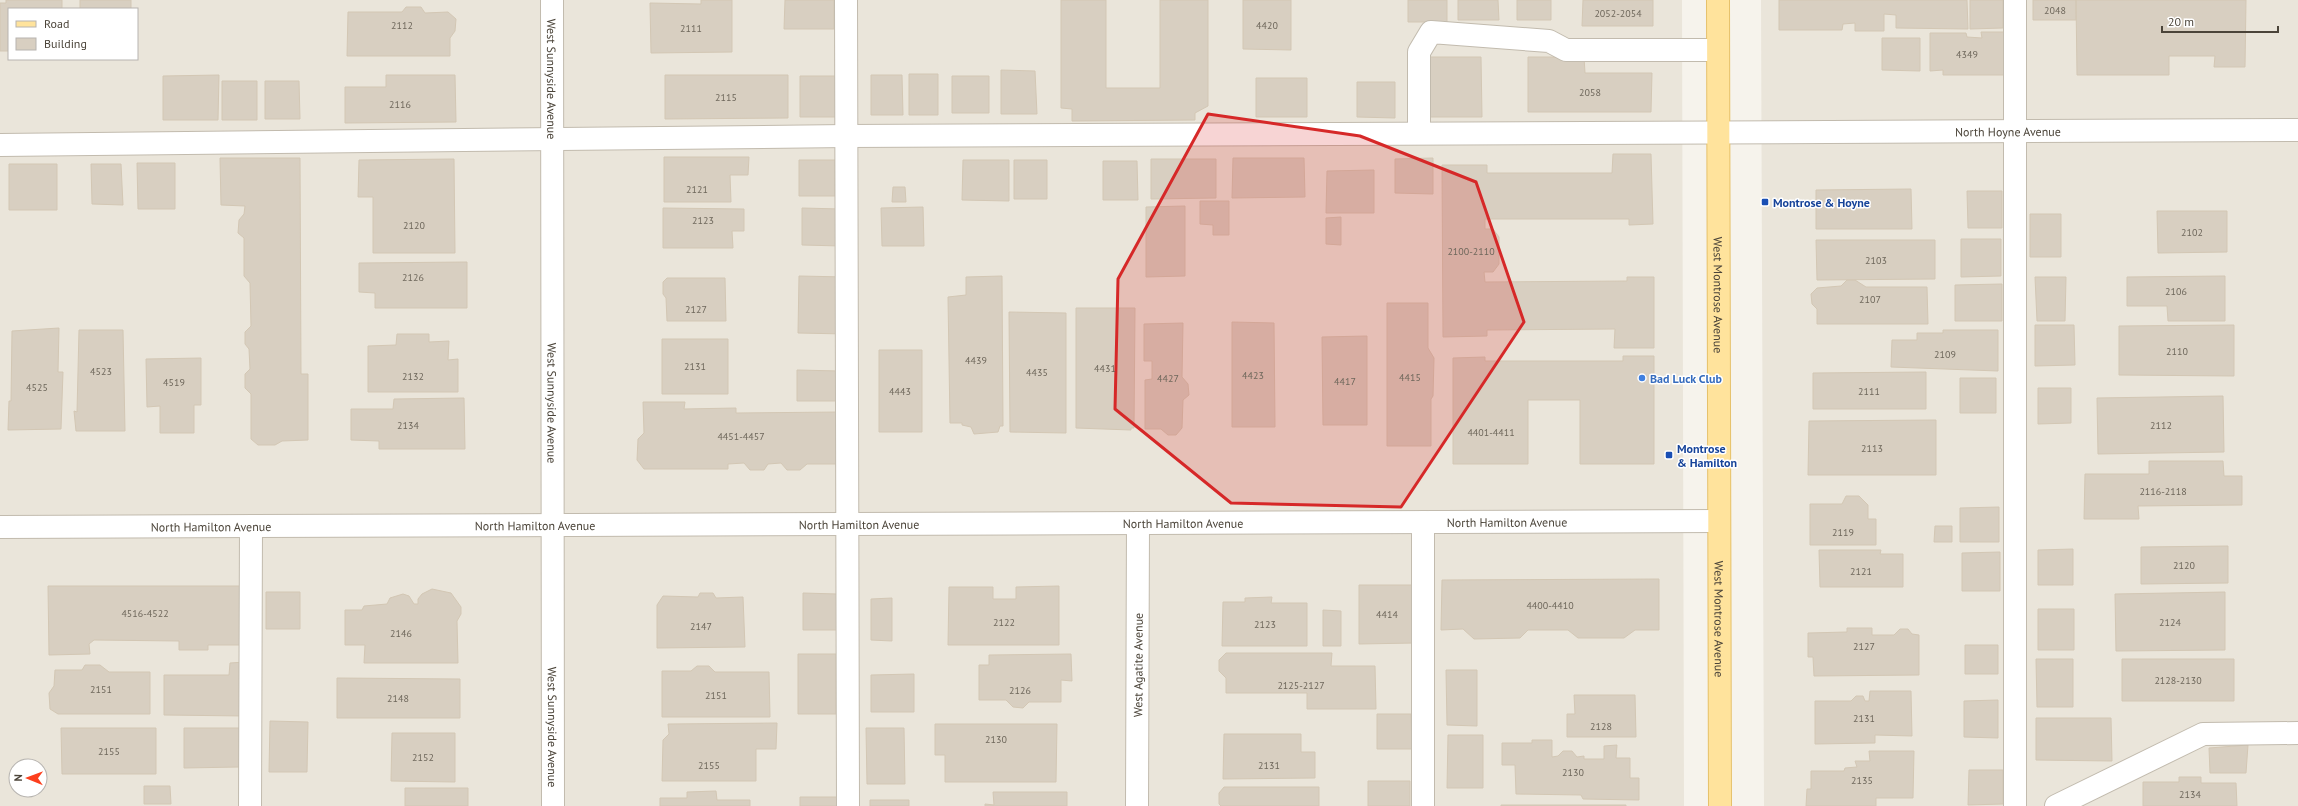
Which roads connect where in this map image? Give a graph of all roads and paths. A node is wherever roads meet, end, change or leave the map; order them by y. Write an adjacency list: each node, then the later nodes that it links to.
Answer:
1 (552, 0): 11 (street, West Sunnyside Avenue)
2 (846, 0): 10 (street)
3 (1718, 0): 5 (main road, West Montrose Avenue)
4 (2015, 0): 7 (street)
5 (1718, 50): 8 (street); 9 (main road, West Montrose Avenue)
6 (2298, 130): 7 (street, North Hoyne Avenue)
7 (2015, 131): 9 (street, North Hoyne Avenue); 27 (street)
8 (1419, 133): 9 (street, North Hoyne Avenue); 10 (street, North Hoyne Avenue)
9 (1718, 133): 13 (main road, West Montrose Avenue)
10 (847, 136): 11 (street, North Hoyne Avenue); 16 (street)
11 (552, 141): 12 (street, North Hoyne Avenue); 17 (street, West Sunnyside Avenue)
12 (0, 145)
13 (1719, 521): 14 (street, North Hamilton Avenue); 26 (main road, West Montrose Avenue)
14 (1423, 522): 15 (street, North Hamilton Avenue); 25 (street)
15 (1138, 523): 16 (street, North Hamilton Avenue); 24 (street, West Agatite Avenue)
16 (848, 524): 17 (street, North Hamilton Avenue); 23 (street)
17 (553, 525): 18 (street, North Hamilton Avenue); 22 (street, West Sunnyside Avenue)
18 (251, 527): 19 (street, North Hamilton Avenue); 21 (street)
19 (0, 528)
20 (2298, 734): 28 (street)
21 (250, 806)
22 (553, 806)
23 (848, 806)
24 (1137, 806)
25 (1423, 806)
26 (1720, 806)
27 (2016, 806)
28 (2056, 806)

